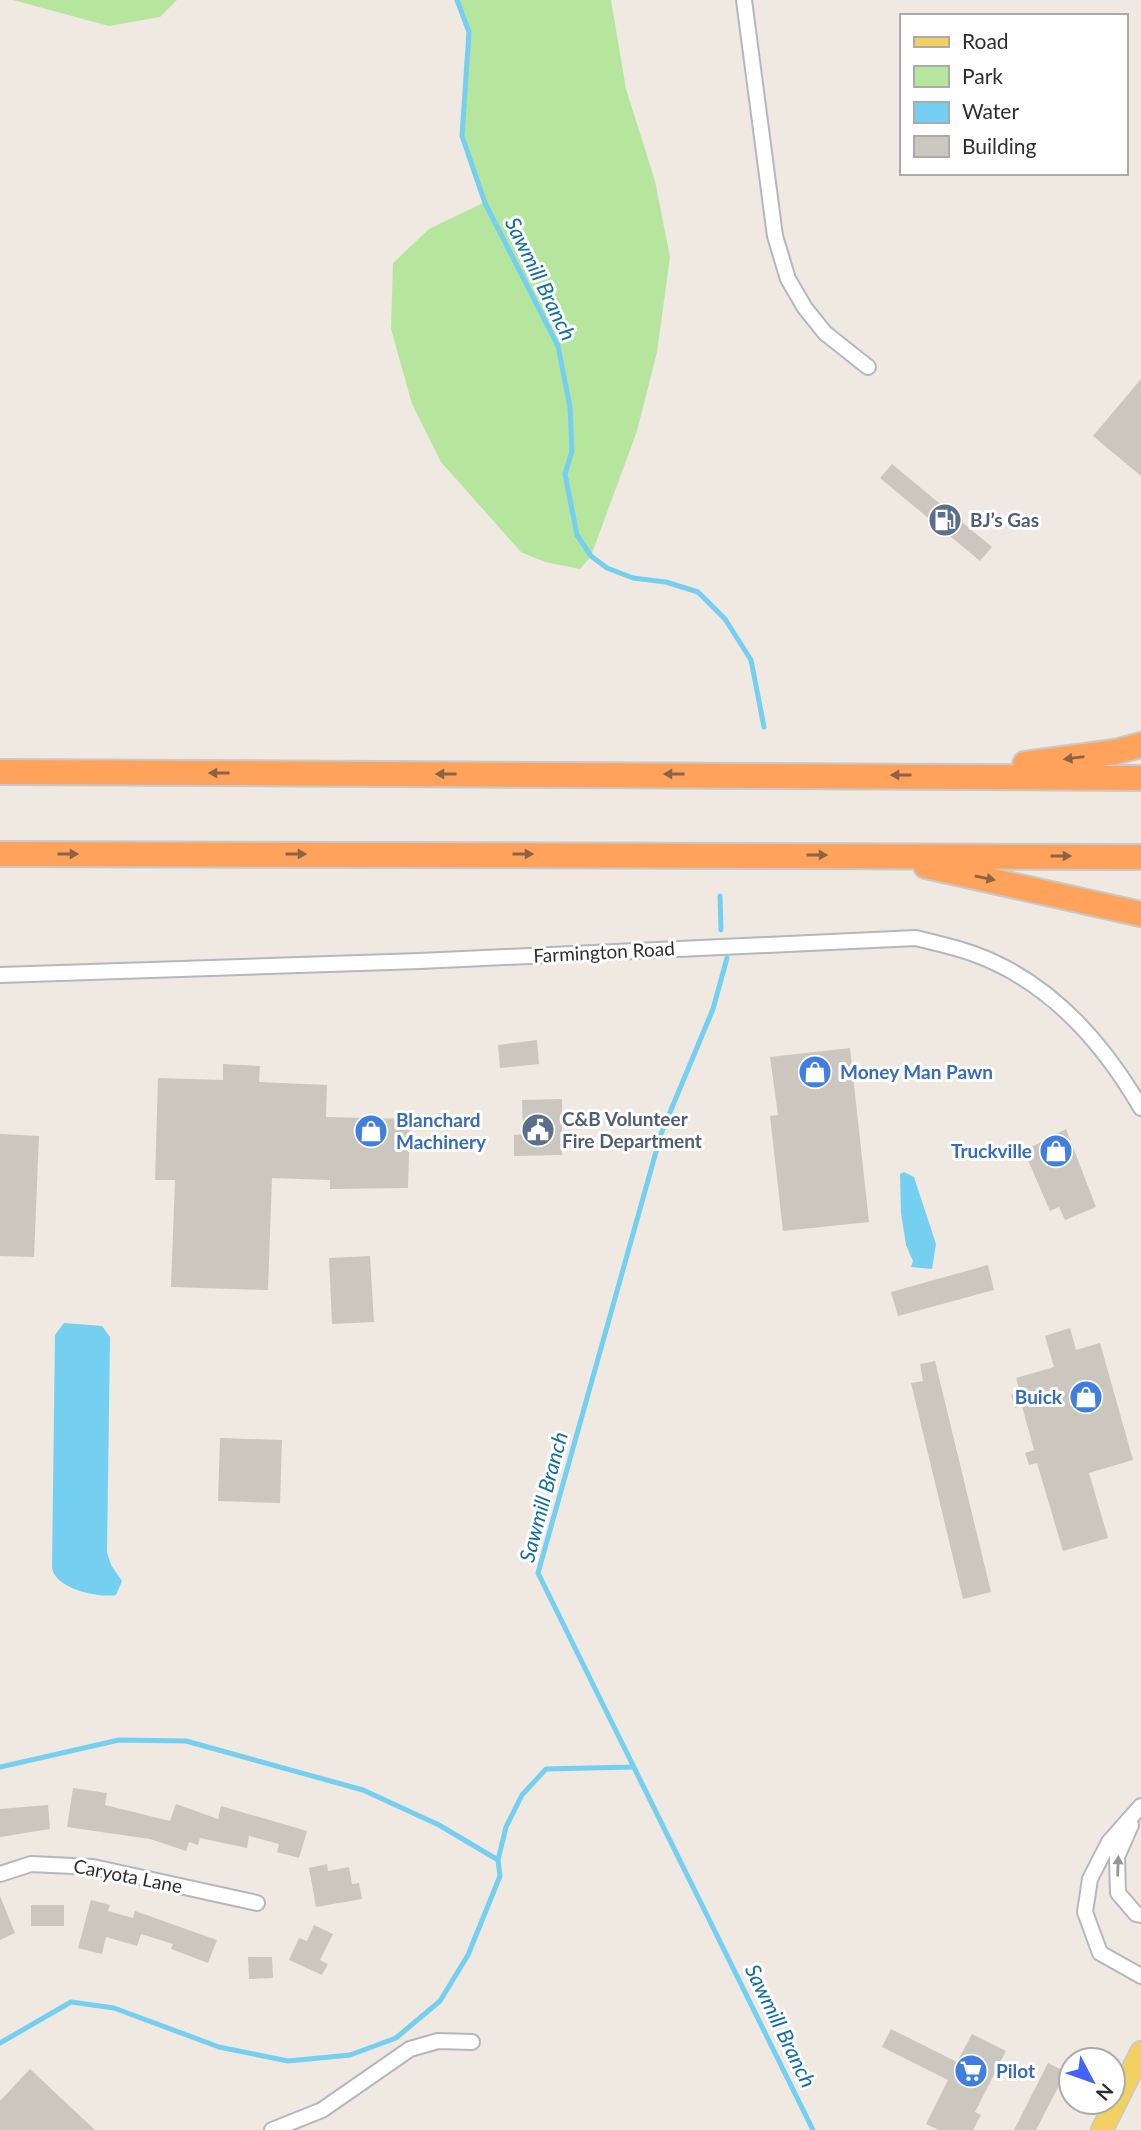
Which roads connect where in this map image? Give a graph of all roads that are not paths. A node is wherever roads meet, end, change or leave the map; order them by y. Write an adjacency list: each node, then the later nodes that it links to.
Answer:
1 (744, 0): 2 (street)
2 (868, 367)
3 (1141, 745): 5 (highway, one-way to 5)
4 (0, 772): 5 (highway, one-way to 4)
5 (939, 775): 6 (highway)
6 (1141, 778)
7 (0, 853): 8 (highway, one-way to 8)
8 (870, 855): 9 (highway, one-way to 9); 10 (highway, one-way to 10)
9 (1141, 857)
10 (1141, 914)
11 (0, 975): 12 (street, Farmington Road)
12 (1141, 1108)
13 (1141, 1806): 18 (street)
14 (1141, 1813): 17 (street, one-way to 14)
15 (0, 1874): 16 (street, Caryota Lane)
16 (257, 1903)
17 (1141, 1915)
18 (1141, 1976)
19 (472, 2042): 21 (street)
20 (1141, 2052): 22 (main road)
21 (272, 2130)
22 (1102, 2130)

